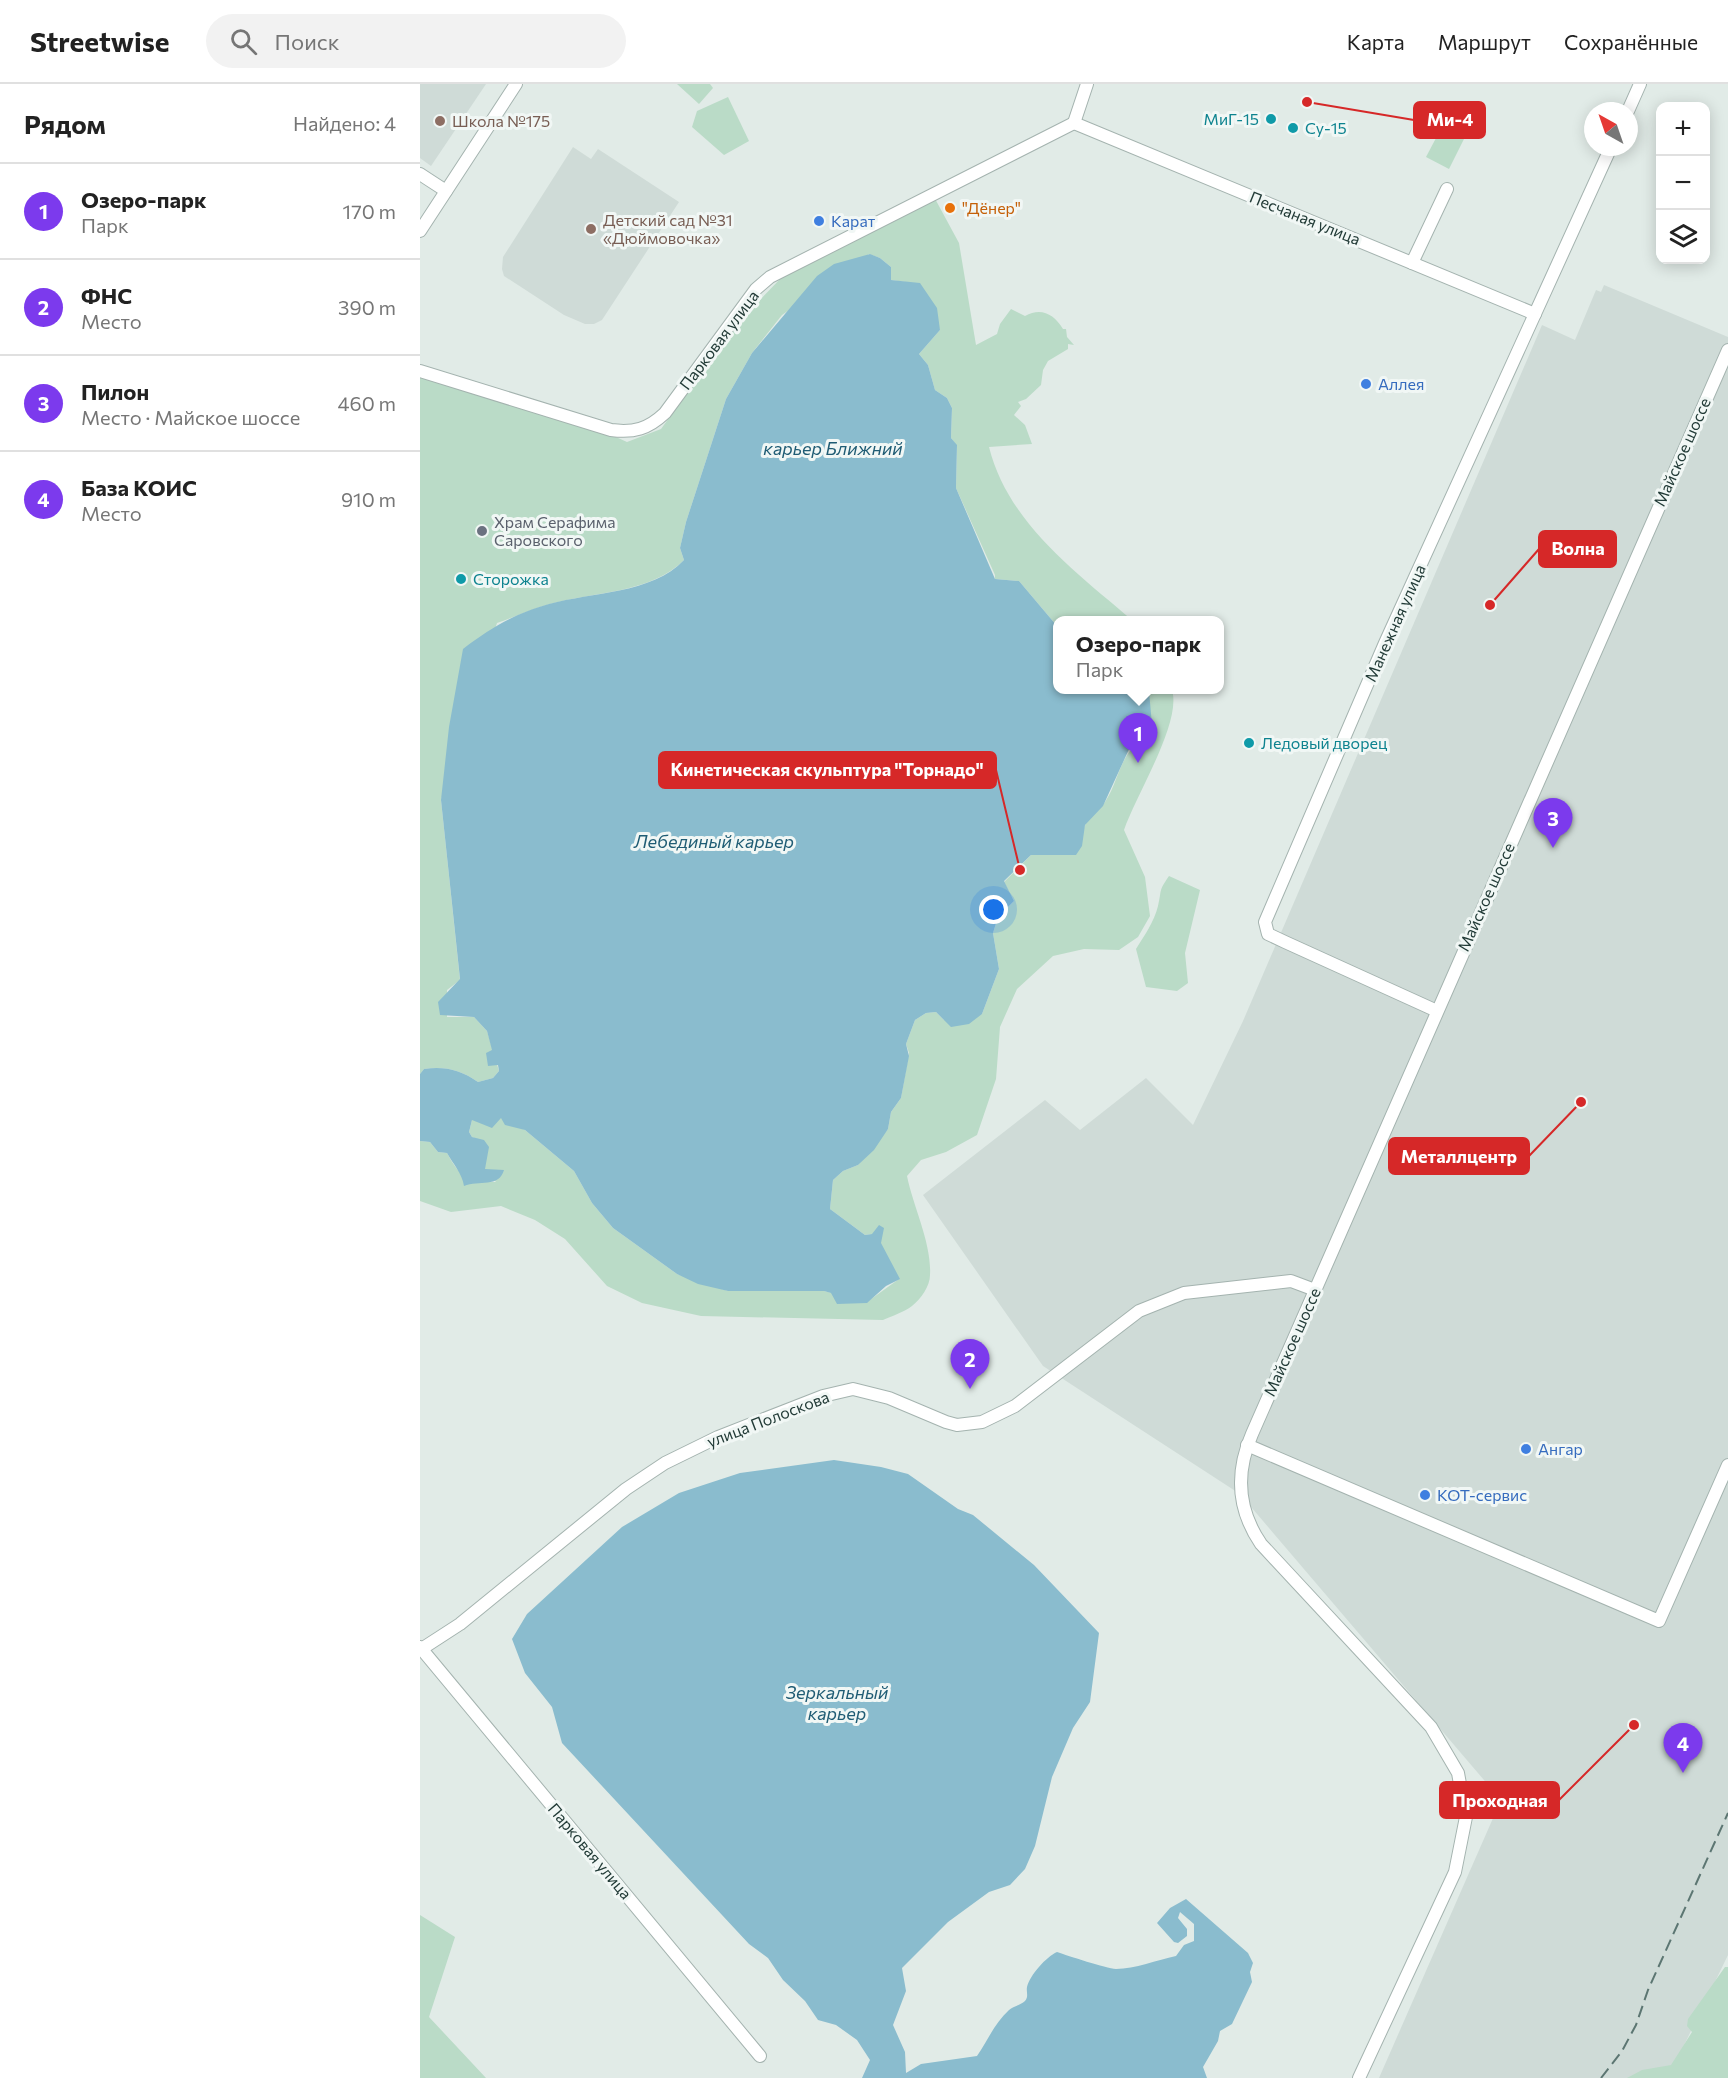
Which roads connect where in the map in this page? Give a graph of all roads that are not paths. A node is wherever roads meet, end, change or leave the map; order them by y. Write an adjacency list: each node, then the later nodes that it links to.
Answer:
1 (516, 84): 9 (street)
2 (1087, 84): 5 (street)
3 (1640, 84): 4 (street)
4 (1632, 102)
5 (1074, 123): 11 (street, Песчаная улица); 14 (street, Парковая улица)
6 (1607, 156): 12 (street, Манежная улица)
7 (420, 174): 9 (street)
8 (1447, 189): 11 (street)
9 (446, 190): 10 (street)
10 (420, 231)
11 (1412, 263): 12 (street, Песчаная улица)
12 (1535, 314): 15 (street, Манежная улица)
13 (1728, 350): 15 (street, Майское шоссе)
14 (420, 371)
15 (1437, 1011): 16 (street, Майское шоссе)
16 (1315, 1290): 17 (street, Майское шоссе); 19 (street, улица Полоскова)
17 (1247, 1445): 18 (street); 21 (street, Майское шоссе)
18 (1728, 1465)
19 (420, 1648): 20 (street, Парковая улица)
20 (760, 2056)
21 (1359, 2078)

